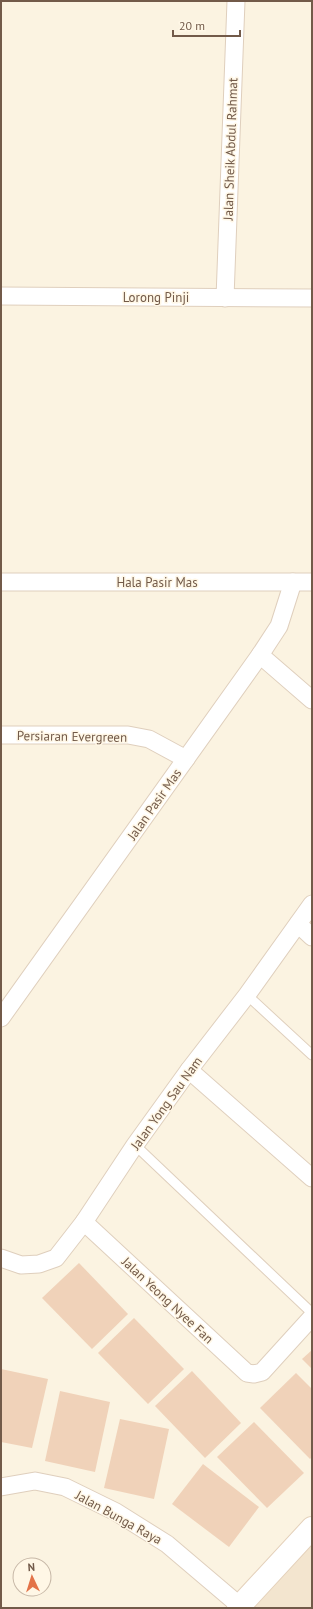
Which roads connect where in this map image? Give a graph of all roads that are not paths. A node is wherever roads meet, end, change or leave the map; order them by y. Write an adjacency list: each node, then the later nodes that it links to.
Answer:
1 (236, 1): 3 (street, Jalan Sheik Abdul Rahmat)
2 (1, 296): 3 (street, Lorong Pinji)
3 (225, 298): 4 (street, Lorong Pinji)
4 (312, 298)
5 (1, 582): 6 (street, Hala Pasir Mas)
6 (293, 582): 7 (street, Hala Pasir Mas); 8 (street, Jalan Pasir Mas)
7 (312, 582)
8 (260, 654): 9 (street); 11 (street, Jalan Pasir Mas)
9 (312, 700)
10 (1, 735): 11 (street, Persiaran Evergreen)
11 (186, 759): 16 (street, Jalan Pasir Mas)
12 (312, 904): 13 (street, Jalan Yong Sau Nam)
13 (298, 924): 14 (street); 15 (street, Jalan Yong Sau Nam)
14 (312, 937)
15 (247, 995): 17 (lane); 18 (street, Jalan Yong Sau Nam)
16 (1, 1018)
17 (312, 1055)
18 (189, 1070): 19 (street, Jalan Yong Sau Nam); 20 (street)
19 (135, 1145): 21 (street, Jalan Yong Sau Nam); 23 (lane)
20 (312, 1178)
21 (84, 1222): 22 (street, Jalan Yong Sau Nam); 24 (street, Jalan Yeong Nyee Fan)
22 (1, 1258)
23 (312, 1313)
24 (312, 1317)
25 (1, 1487): 27 (street, Jalan Bunga Raya)
26 (312, 1528): 27 (main road, Jalan Bunga Raya)
27 (239, 1607)

